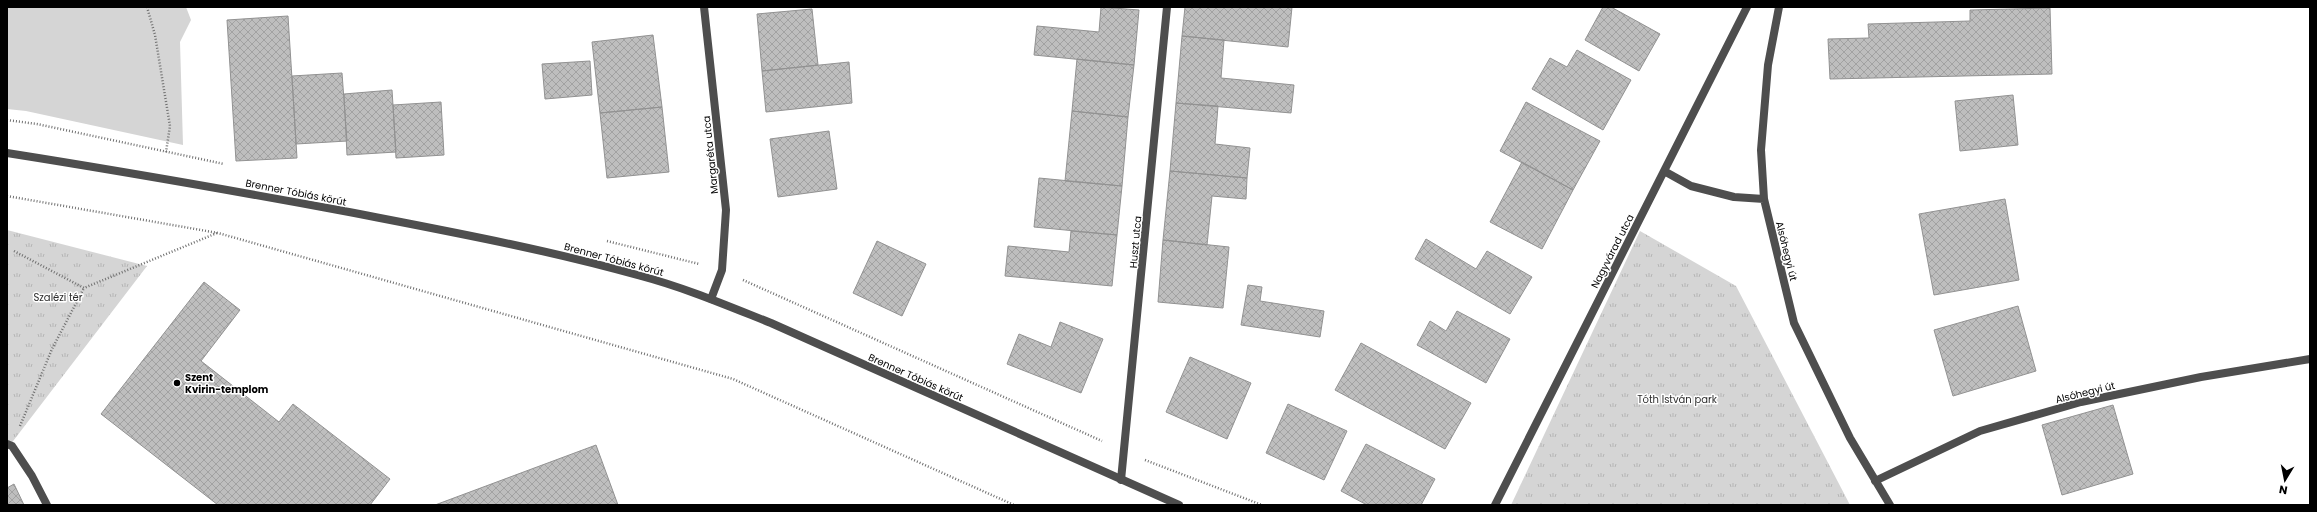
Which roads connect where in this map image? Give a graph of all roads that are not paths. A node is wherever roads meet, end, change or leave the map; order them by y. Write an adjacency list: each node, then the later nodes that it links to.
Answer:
1 (704, 7): 8 (street, Margaréta utca)
2 (1167, 7): 11 (street, Huszt utca)
3 (1747, 7): 6 (street, Nagyvárad utca)
4 (1779, 7): 7 (street, Alsóhegyi út)
5 (7, 153): 8 (street, Brenner Tóbiás körút)
6 (1664, 171): 7 (street); 15 (street, Nagyvárad utca)
7 (1764, 199): 12 (street, Alsóhegyi út)
8 (711, 299): 11 (street, Brenner Tóbiás körút)
9 (2310, 359): 12 (street, Alsóhegyi út)
10 (9, 445): 13 (street)
11 (1121, 480): 14 (street, Brenner Tóbiás körút)
12 (1875, 481): 16 (street, Alsóhegyi út)
13 (47, 505)
14 (1179, 505)
15 (1495, 505)
16 (1890, 505)

